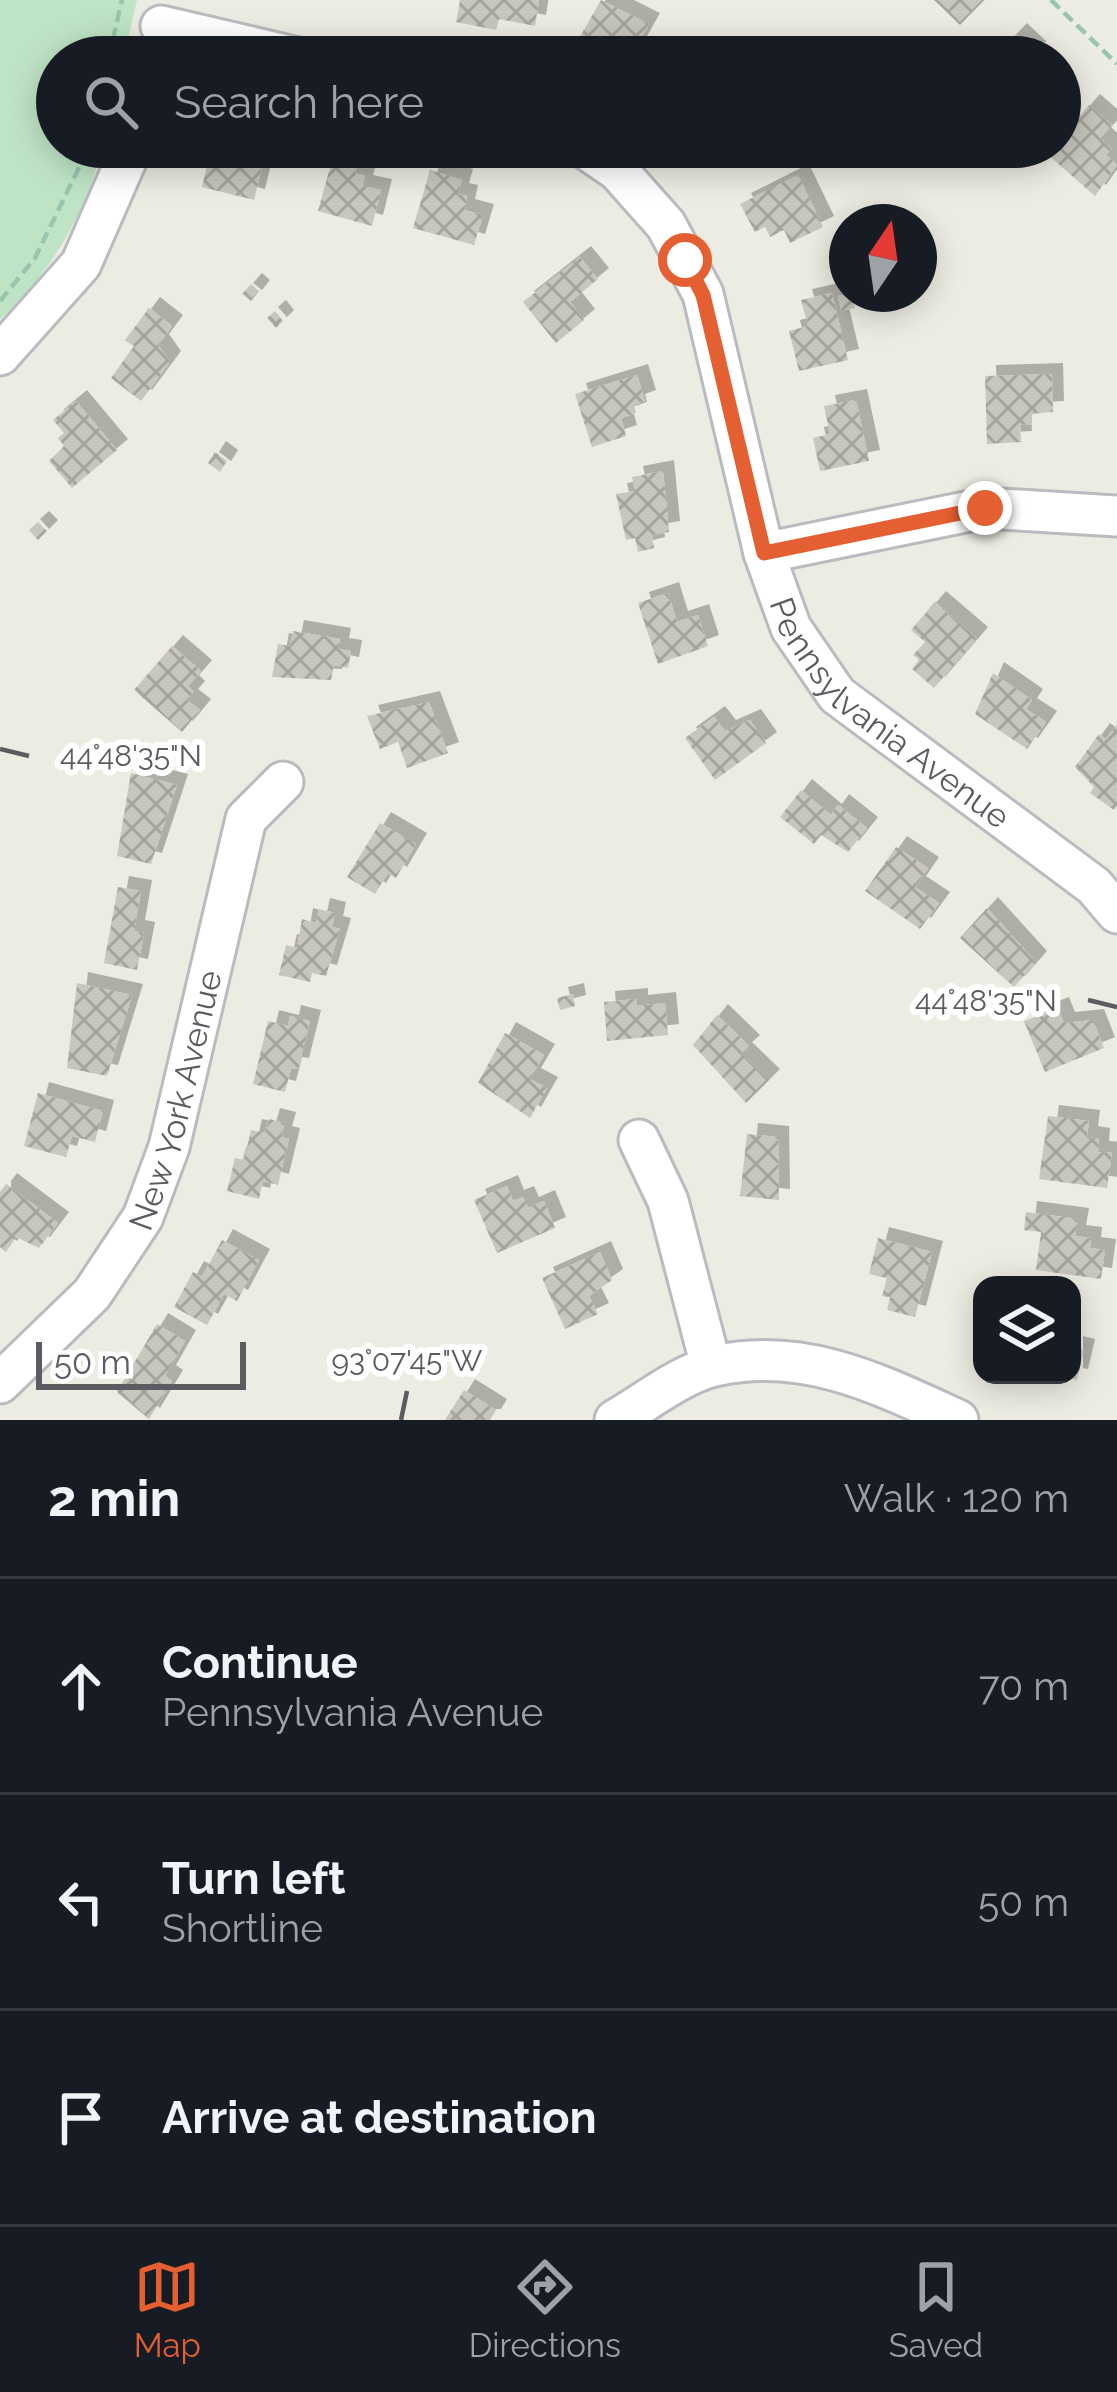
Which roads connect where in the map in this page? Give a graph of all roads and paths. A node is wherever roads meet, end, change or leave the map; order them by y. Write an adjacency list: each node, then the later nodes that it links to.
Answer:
1 (122, 0): 4 (path)
2 (1051, 0): 6 (path)
3 (160, 28): 5 (street)
4 (114, 36)
5 (197, 36)
6 (1117, 64)
7 (78, 168): 10 (path)
8 (123, 168): 11 (street)
9 (614, 168): 13 (street, Pennsylvania Avenue)
10 (0, 301)
11 (0, 355)
12 (1117, 516): 13 (street)
13 (764, 553): 15 (street, Pennsylvania Avenue)
14 (283, 782): 18 (street, New York Avenue)
15 (1117, 913)
16 (640, 1140): 17 (street)
17 (711, 1366): 19 (street); 20 (street)
18 (0, 1383)
19 (616, 1420)
20 (958, 1420)

